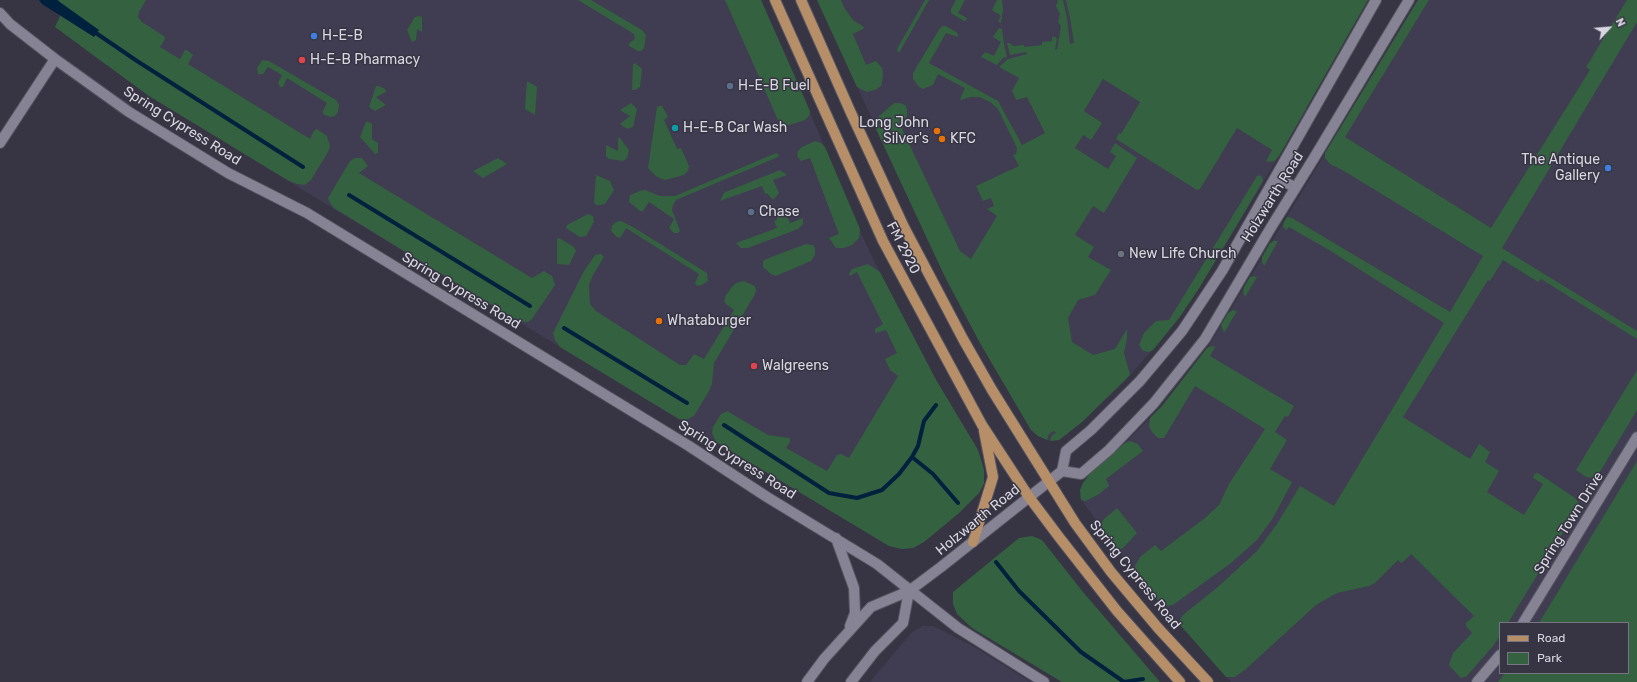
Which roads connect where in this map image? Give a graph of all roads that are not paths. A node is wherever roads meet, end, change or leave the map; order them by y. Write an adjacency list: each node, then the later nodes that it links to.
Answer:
1 (775, 0): 10 (main road, FM 2920 / FM 2920)
2 (801, 0): 13 (main road, FM 2920 / FM 2920)
3 (1376, 0): 8 (main road, Holzwarth Road)
4 (1409, 0): 9 (main road, Holzwarth Road)
5 (0, 13): 6 (main road, Spring Cypress Road)
6 (55, 59): 7 (main road); 15 (main road, Spring Cypress Road)
7 (0, 144)
8 (1276, 176): 9 (main road); 12 (main road, Holzwarth Road)
9 (1295, 188): 12 (main road, Holzwarth Road)
10 (982, 425): 14 (main road, FM 2920 / FM 2920); 16 (main road)
11 (1637, 437): 18 (main road, Spring Town Drive)
12 (1062, 471): 13 (main road, Holzwarth Road)
13 (1048, 481): 14 (main road, Holzwarth Road); 25 (main road, Spring Cypress Road / FM 2920)
14 (1029, 497): 16 (main road, Holzwarth Road); 24 (main road, FM 2920)
15 (836, 538): 17 (main road, Spring Cypress Road); 19 (main road)
16 (973, 542): 17 (main road, Holzwarth Road)
17 (909, 591): 19 (main road, Holzwarth Road); 22 (main road); 23 (main road, Spring Cypress Road)
18 (1524, 622)
19 (849, 629): 21 (main road, Holzwarth Road)
20 (1499, 656): 26 (main road)
21 (807, 682)
22 (851, 682)
23 (1044, 682)
24 (1180, 682)
25 (1208, 682)
26 (1477, 682)

